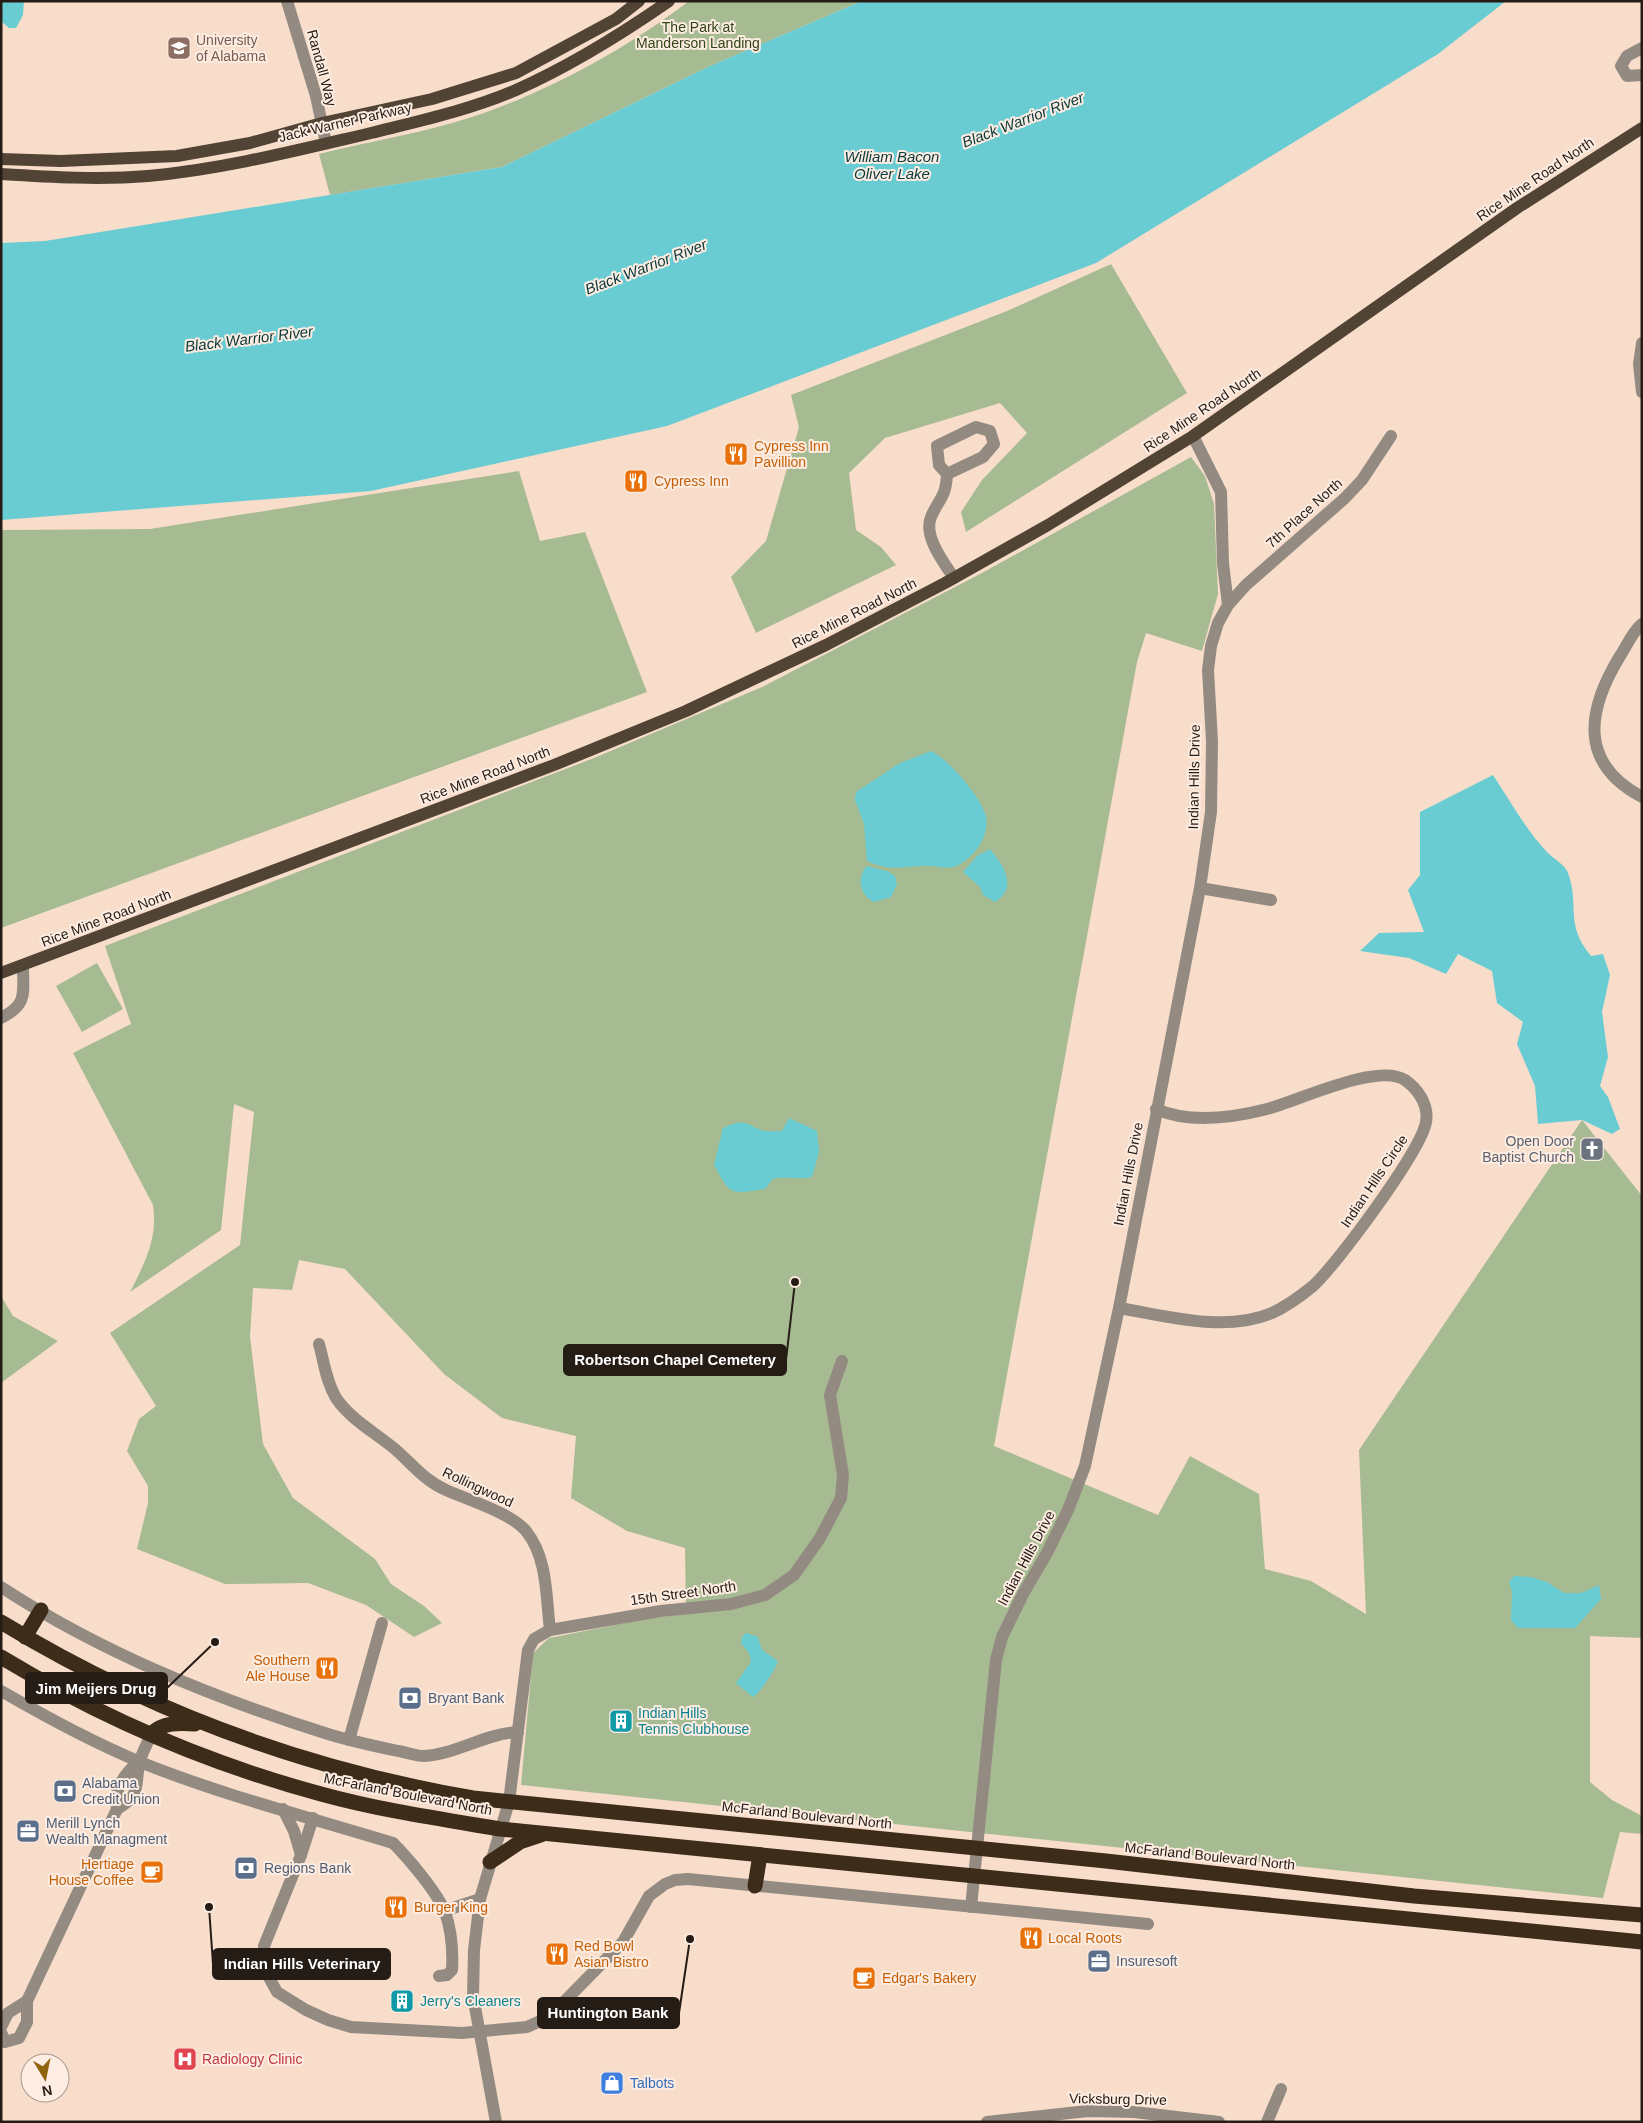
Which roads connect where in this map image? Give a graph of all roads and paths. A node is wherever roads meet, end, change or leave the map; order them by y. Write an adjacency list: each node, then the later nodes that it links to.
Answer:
1 (288, 1): 6 (street, Randall Way)
2 (639, 1): 6 (main road, Jack Warner Parkway)
3 (669, 1): 8 (main road, Jack Warner Parkway)
4 (1642, 48): 5 (street)
5 (1642, 75)
6 (322, 123): 8 (street, Randall Way); 9 (main road, Jack Warner Parkway)
7 (1642, 128): 13 (main road, Rice Mine Road North)
8 (326, 143): 10 (main road, Jack Warner Parkway)
9 (1, 159)
10 (1, 174)
11 (1642, 343): 12 (street)
12 (1642, 392)
13 (1193, 436): 16 (main road, Rice Mine Road North); 17 (street)
14 (1391, 436): 17 (street, 7th Place North)
15 (947, 474): 15 (street); 16 (street)
16 (954, 578): 22 (main road, Rice Mine Road North)
17 (1228, 605): 20 (street, Indian Hills Drive)
18 (1642, 624): 19 (street)
19 (1642, 797)
20 (1200, 888): 21 (street); 25 (street, Indian Hills Drive)
21 (1271, 900)
22 (23, 966): 23 (main road, Rice Mine Road North); 24 (street)
23 (1, 973)
24 (1, 1018)
25 (1156, 1110): 26 (street, Indian Hills Drive); 26 (street, Indian Hills Circle)
26 (1119, 1308): 47 (street, Indian Hills Drive)
27 (319, 1344): 33 (street, Rollingwood)
28 (842, 1361): 33 (street, 15th Street North)
29 (1, 1587): 30 (street)
30 (40, 1610): 34 (highway); 40 (street)
31 (1, 1622): 34 (highway, McFarland Boulevard North)
32 (382, 1623): 40 (street)
33 (550, 1630): 38 (street)
34 (25, 1637): 37 (highway, McFarland Boulevard North)
35 (1, 1657): 39 (highway, McFarland Boulevard North)
36 (1, 1691): 41 (street)
37 (201, 1724): 39 (highway); 42 (highway, McFarland Boulevard North)
38 (518, 1732): 40 (street); 42 (street)
39 (151, 1734): 41 (street); 45 (highway, McFarland Boulevard North)
40 (349, 1740)
41 (140, 1762): 43 (street); 60 (street)
42 (509, 1802): 45 (street); 47 (highway, McFarland Boulevard North)
43 (284, 1809): 44 (street); 48 (street)
44 (313, 1818): 48 (street); 55 (street)
45 (500, 1829): 46 (highway, McFarland Boulevard North); 50 (street)
46 (547, 1833): 49 (highway, McFarland Boulevard North); 50 (highway)
47 (977, 1848): 51 (street, Indian Hills Drive); 56 (highway, McFarland Boulevard North)
48 (301, 1855): 63 (street)
49 (760, 1855): 51 (highway, McFarland Boulevard North); 52 (highway)
50 (490, 1862): 53 (street)
51 (974, 1876): 54 (street, Indian Hills Drive); 58 (highway, McFarland Boulevard North)
52 (755, 1886): 54 (street); 63 (street)
53 (480, 1899): 55 (street); 63 (street)
54 (971, 1907): 57 (street)
55 (444, 1911): 59 (street)
56 (1642, 1915)
57 (1148, 1924)
58 (1642, 1942)
59 (439, 1976)
60 (27, 2002): 61 (street); 62 (street)
61 (1, 2026)
62 (1, 2032)
63 (479, 2032): 66 (street)
64 (1281, 2090): 70 (street)
65 (1134, 2117): 68 (street, Vicksburg Drive); 69 (street, Vicksburg Drive)
66 (496, 2122)
67 (987, 2122): 68 (street, Vicksburg Drive)
68 (992, 2122)
69 (1219, 2122)
70 (1267, 2122)

